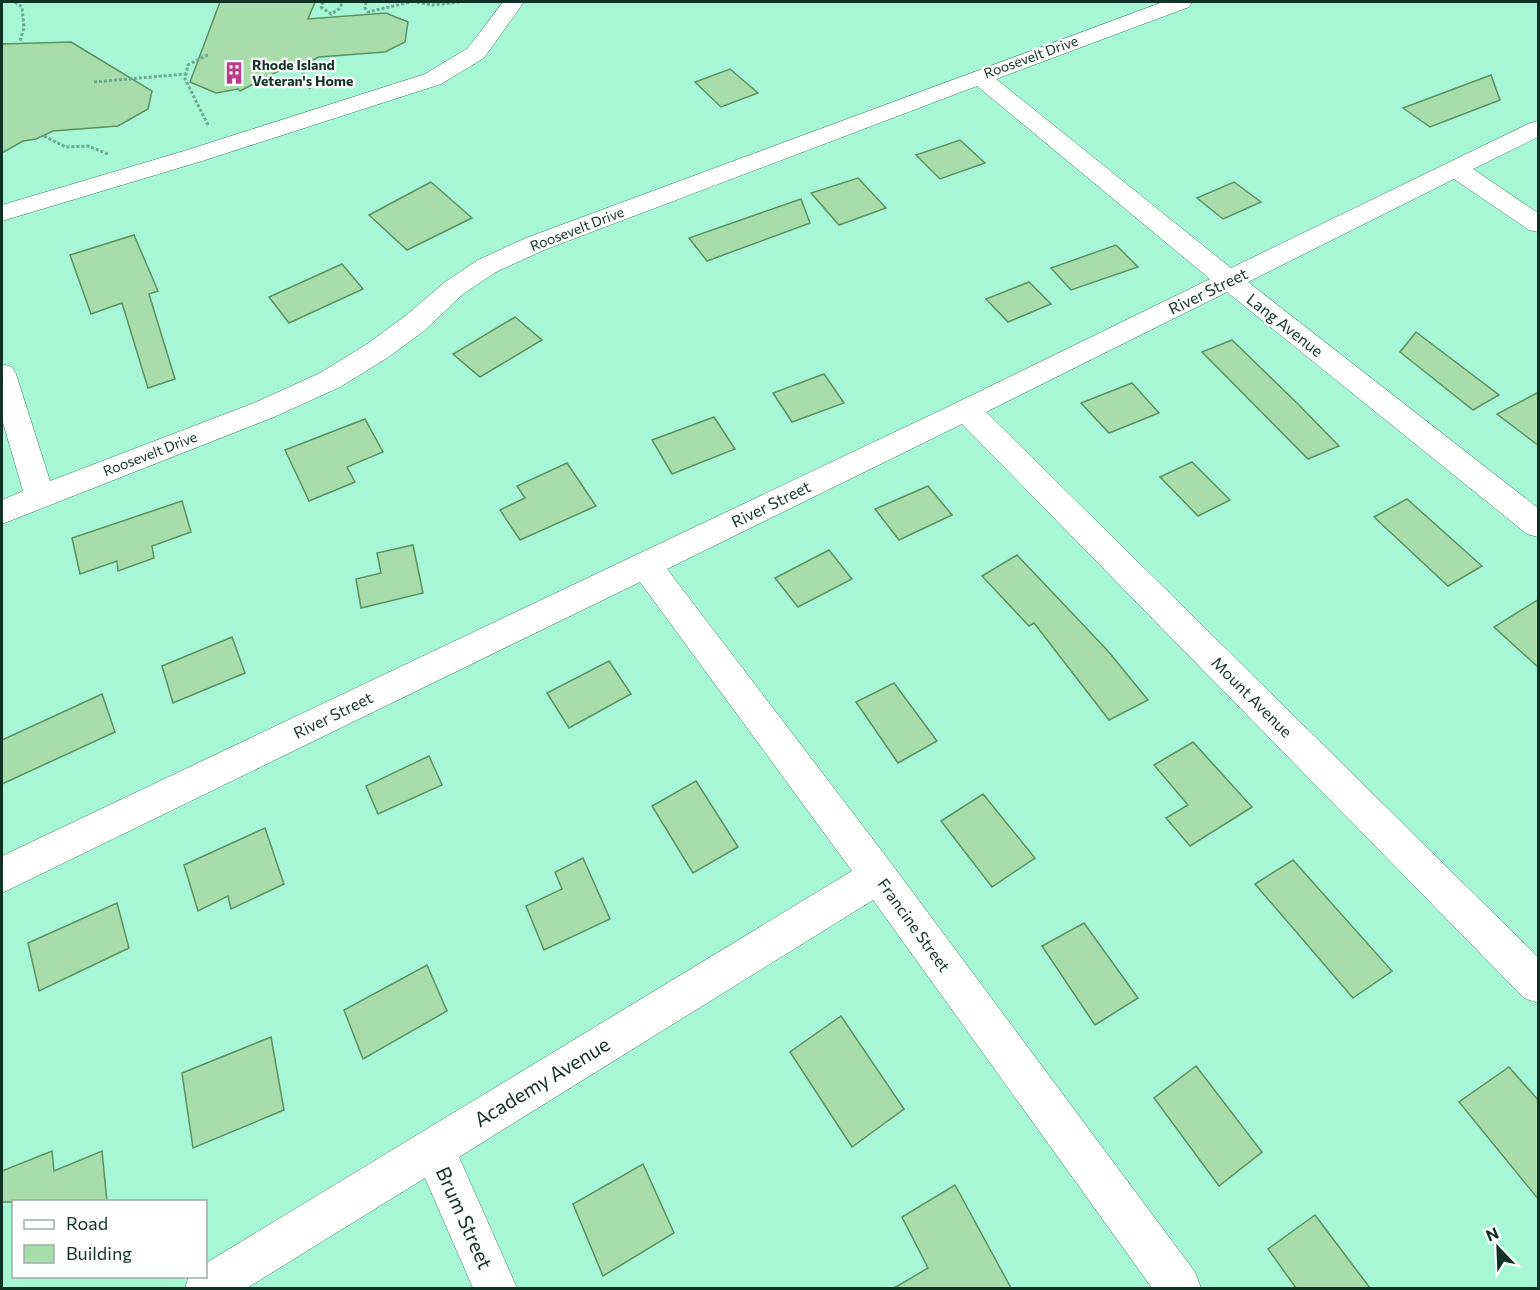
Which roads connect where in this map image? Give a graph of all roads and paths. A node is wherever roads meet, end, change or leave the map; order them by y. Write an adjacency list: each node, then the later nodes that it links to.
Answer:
1 (15, 2): 10 (path)
2 (323, 2): 3 (path)
3 (343, 2)
4 (366, 2): 5 (path)
5 (410, 2)
6 (417, 2): 7 (path)
7 (460, 2)
8 (513, 2): 22 (street)
9 (1181, 2): 14 (street, Roosevelt Drive)
10 (21, 41)
11 (209, 54): 13 (path)
12 (302, 63): 16 (path)
13 (186, 74): 15 (path); 17 (path)
14 (978, 76): 24 (street, Lang Avenue); 27 (street, Roosevelt Drive)
15 (94, 82)
16 (315, 96)
17 (210, 128)
18 (1539, 128): 21 (street, River Street)
19 (44, 136): 20 (path)
20 (114, 157)
21 (1456, 169): 23 (street); 24 (street, River Street)
22 (2, 213)
23 (1539, 224)
24 (1230, 281): 26 (street, River Street); 29 (street, Lang Avenue)
25 (2, 374): 27 (street)
26 (966, 410): 30 (street, River Street); 33 (street, Mount Avenue)
27 (40, 496): 28 (street, Roosevelt Drive)
28 (2, 512)
29 (1539, 525)
30 (645, 564): 31 (street, River Street); 32 (street, Francine Street)
31 (2, 875)
32 (878, 876): 34 (street, Academy Avenue); 37 (street, Francine Street)
33 (1539, 984)
34 (433, 1148): 35 (street, Academy Avenue); 36 (street, Brum Street)
35 (207, 1288)
36 (495, 1288)
37 (1179, 1288)

